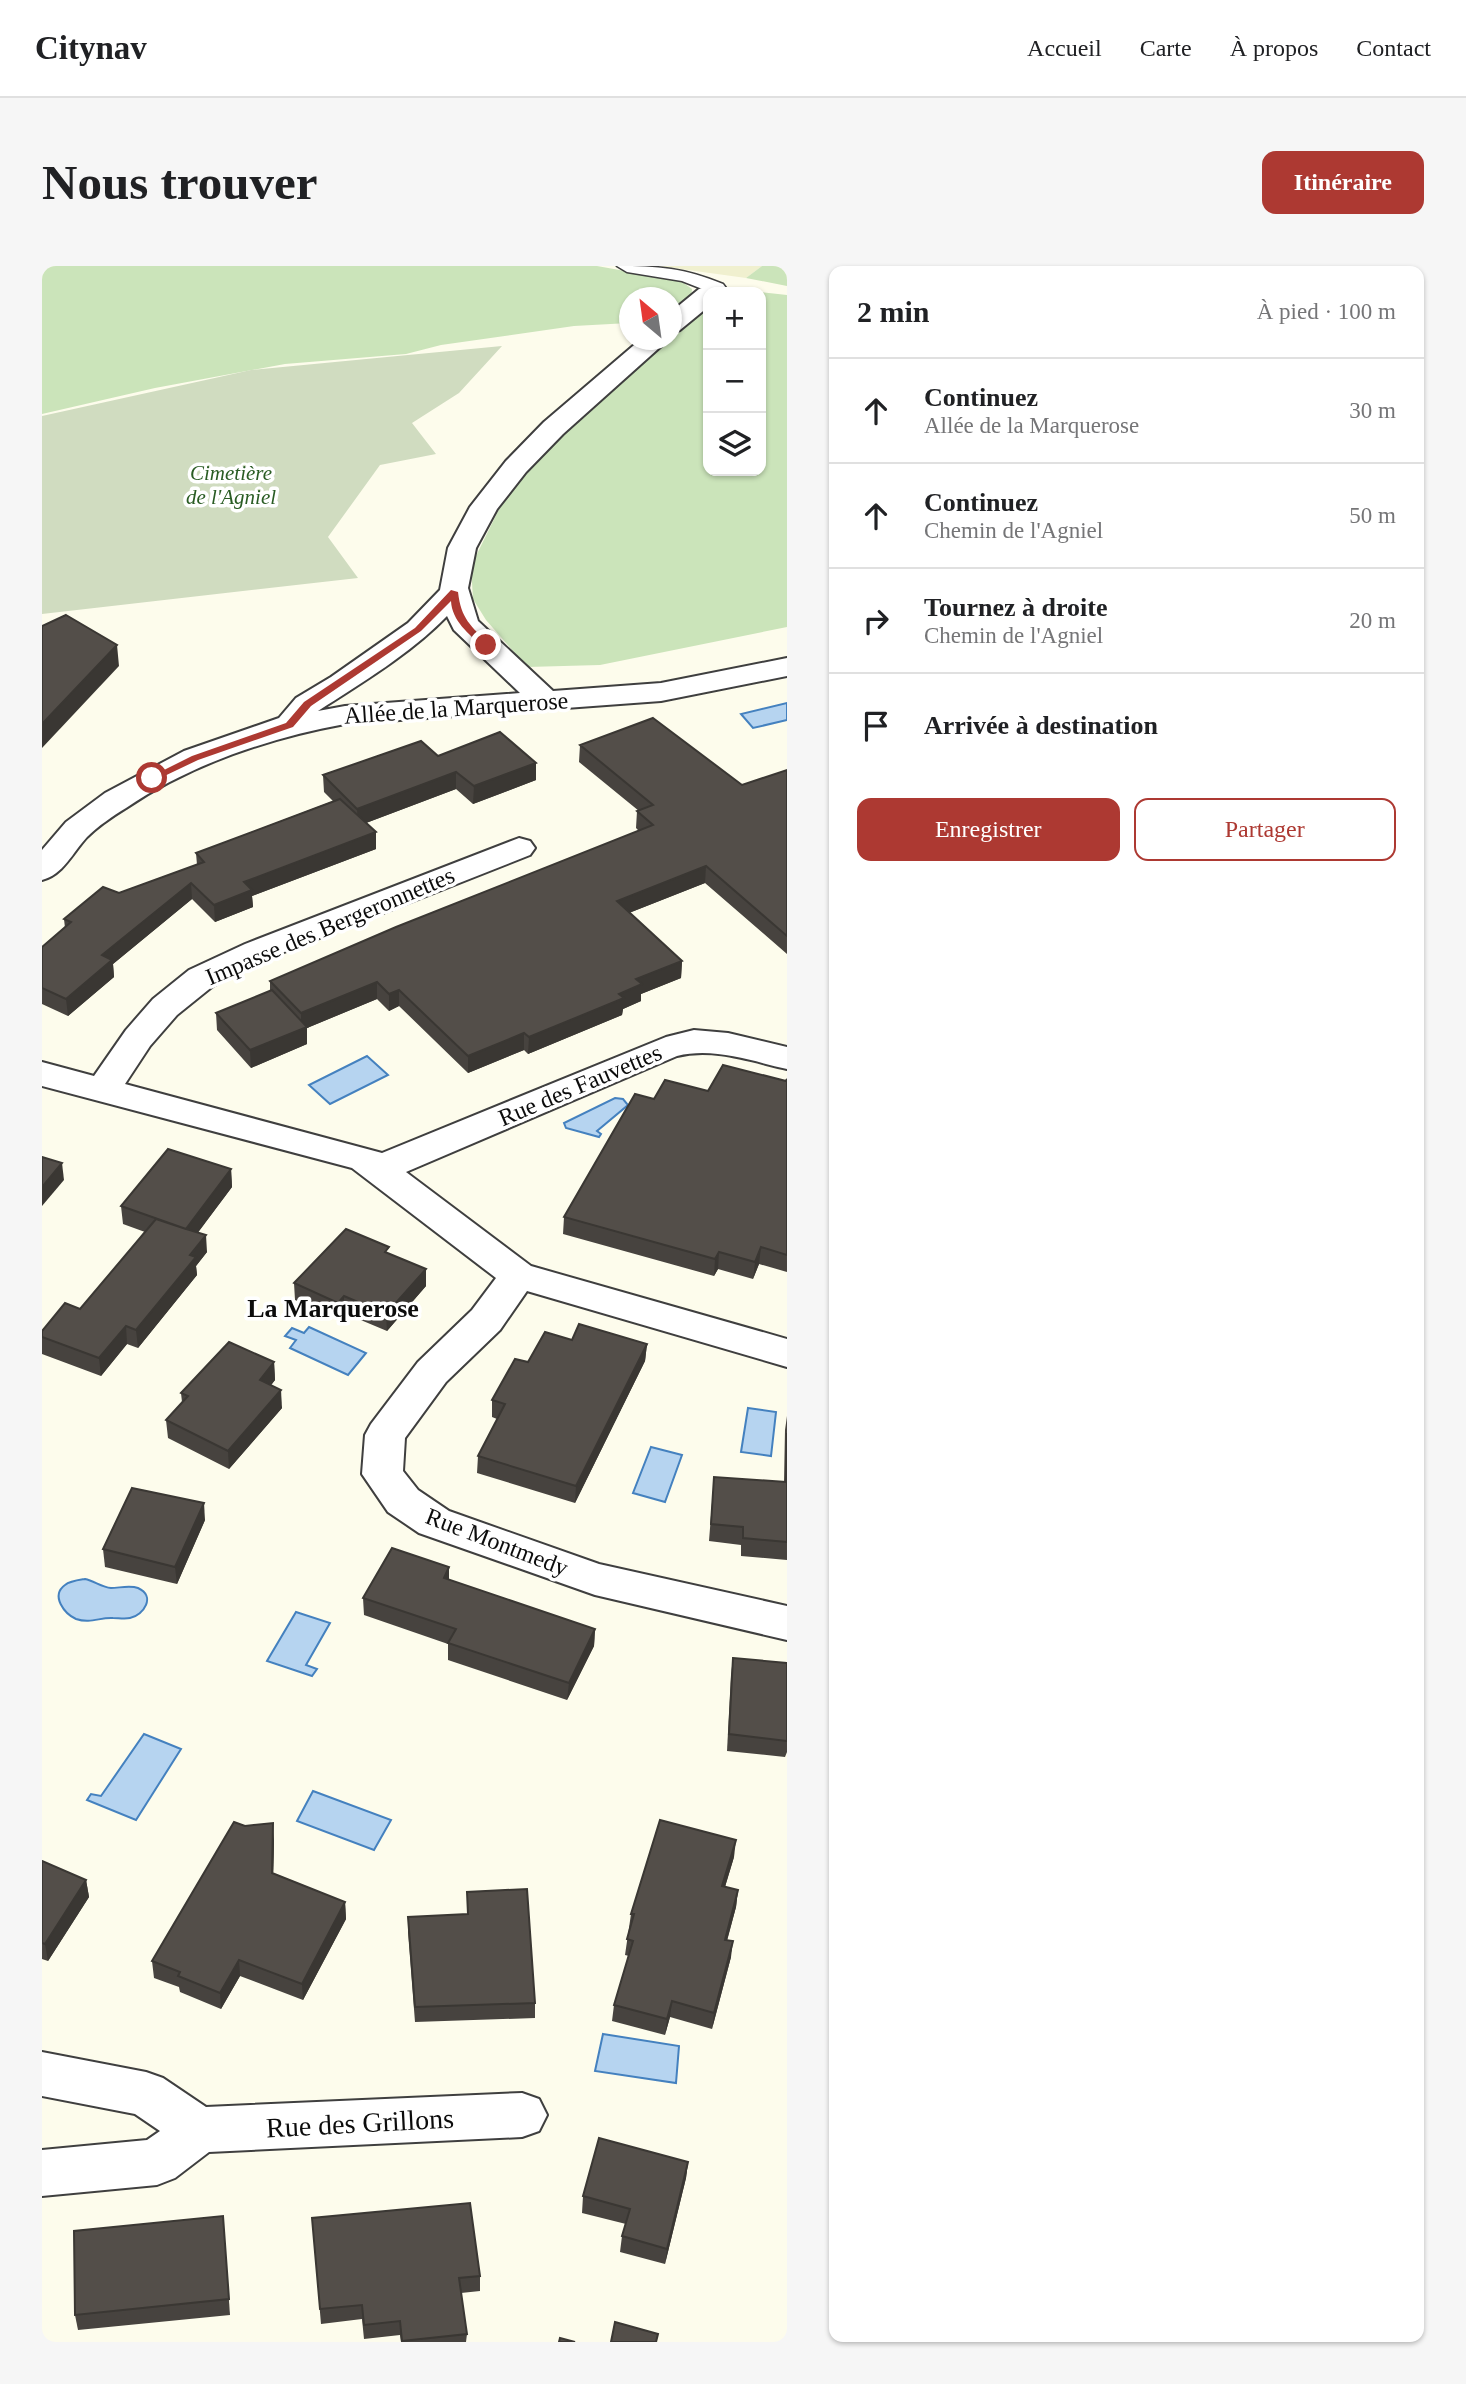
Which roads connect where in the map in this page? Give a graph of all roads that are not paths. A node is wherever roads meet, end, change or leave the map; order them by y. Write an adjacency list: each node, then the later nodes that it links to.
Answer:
1 (626, 266): 2 (lane)
2 (705, 287)
3 (703, 298): 4 (street)
4 (682, 316)
5 (643, 350): 6 (street)
6 (454, 592): 8 (street); 9 (street)
7 (787, 667): 8 (street, Allée de la Marquerose)
8 (547, 702): 9 (street, Allée de la Marquerose)
9 (290, 725): 11 (street, Allée de la Marquerose)
10 (519, 848): 14 (street, Impasse des Bergeronnettes)
11 (42, 870)
12 (787, 1058): 15 (street, Rue des Fauvettes)
13 (42, 1074): 14 (street)
14 (103, 1090): 15 (street)
15 (379, 1169): 16 (street)
16 (519, 1275): 17 (street); 18 (street, Rue Montmedy)
17 (787, 1353)
18 (787, 1622)
19 (42, 2074): 21 (street)
20 (522, 2115): 21 (street, Rue des Grillons)
21 (199, 2130): 22 (street)
22 (42, 2173)

